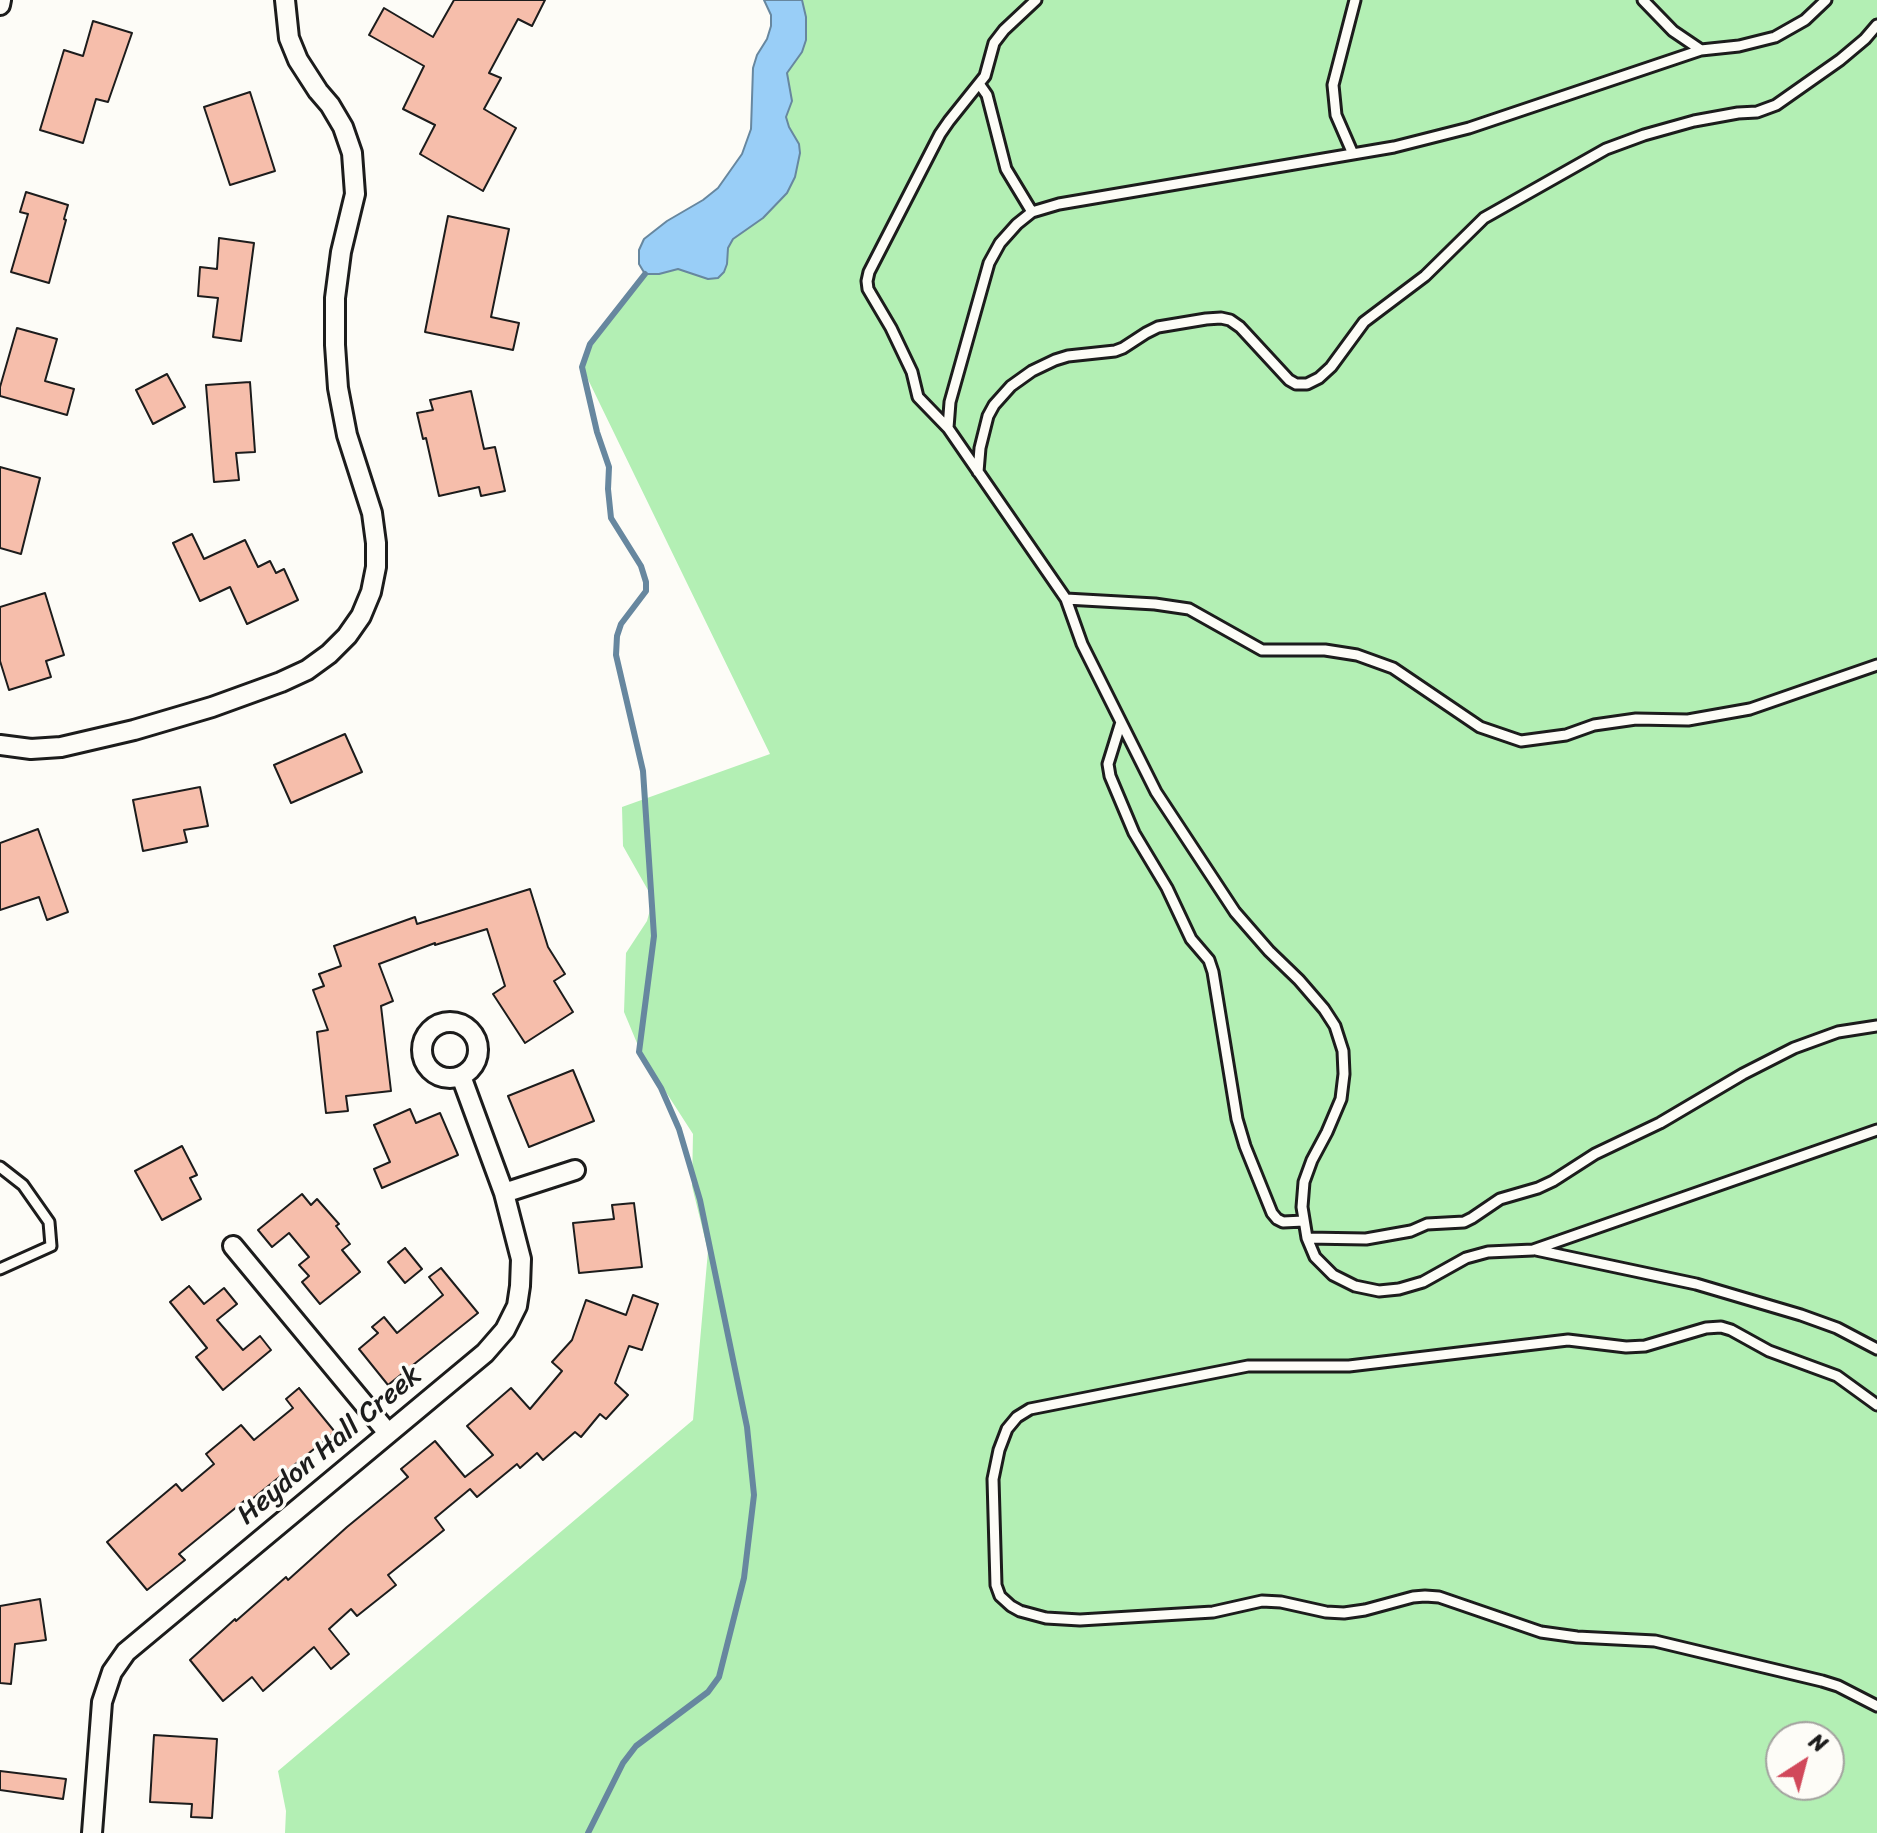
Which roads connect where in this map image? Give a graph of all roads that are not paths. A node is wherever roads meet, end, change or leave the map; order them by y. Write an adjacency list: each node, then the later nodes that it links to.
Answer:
1 (285, 0): 16 (street)
2 (1036, 0): 8 (lane)
3 (1355, 0): 9 (lane)
4 (1643, 0): 7 (lane)
5 (1826, 0): 7 (lane)
6 (1877, 25): 12 (lane)
7 (1701, 50): 9 (lane)
8 (980, 85): 10 (lane); 11 (lane)
9 (1353, 154): 10 (lane)
10 (1032, 212): 11 (lane)
11 (948, 428): 12 (lane)
12 (978, 472): 13 (lane)
13 (1066, 599): 14 (lane); 15 (lane)
14 (1877, 665)
15 (1121, 722): 23 (lane); 23 (lane)
16 (0, 745)
17 (1877, 1026): 24 (lane)
18 (461, 1076): 22 (street, Heydon Hall Creek)
19 (1877, 1130): 26 (lane)
20 (0, 1167): 27 (lane)
21 (575, 1170): 22 (street)
22 (504, 1193): 30 (street, Heydon Hall Creek)
23 (1304, 1221): 24 (lane)
24 (1307, 1238): 26 (lane)
25 (233, 1246): 30 (street)
26 (1533, 1250): 28 (lane)
27 (0, 1269)
28 (1877, 1349)
29 (1877, 1405): 31 (lane)
30 (388, 1433): 32 (street, Heydon Hall Creek)
31 (1877, 1706)
32 (92, 1833)

